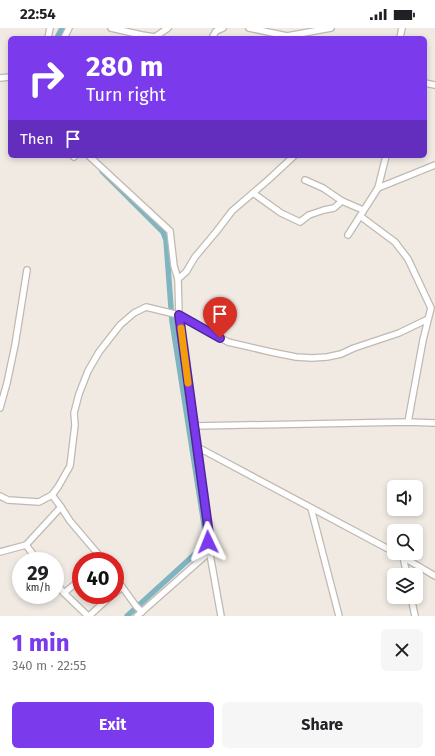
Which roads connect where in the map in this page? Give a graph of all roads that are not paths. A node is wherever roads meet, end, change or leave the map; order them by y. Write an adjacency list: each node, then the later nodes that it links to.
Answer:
1 (111, 28): 6 (street)
2 (168, 28): 7 (street)
3 (223, 28): 8 (street)
4 (250, 28): 5 (street)
5 (331, 28)
6 (148, 36)
7 (156, 36)
8 (213, 36)
9 (90, 158): 20 (street)
10 (292, 158): 15 (street)
11 (386, 158): 14 (street)
12 (435, 165): 14 (street)
13 (305, 180): 16 (street)
14 (378, 188): 17 (street)
15 (253, 193): 16 (street); 20 (street)
16 (342, 201): 17 (street)
17 (362, 213): 18 (street); 22 (street)
18 (348, 235)
19 (27, 270): 23 (street)
20 (178, 279): 21 (street)
21 (174, 314): 22 (street); 26 (street); 28 (street)
22 (428, 319): 24 (street)
23 (0, 408)
24 (408, 422): 25 (street); 26 (street)
25 (435, 423)
26 (194, 426): 27 (street)
27 (197, 448): 31 (street); 32 (street)
28 (52, 495): 29 (street); 30 (street)
29 (0, 496)
30 (61, 507): 33 (street); 37 (street)
31 (311, 508): 34 (street); 48 (street)
32 (208, 542): 45 (street); 47 (street)
33 (26, 545): 35 (street); 36 (street)
34 (387, 548)
35 (1, 550)
36 (31, 552)
37 (96, 552)
38 (409, 560): 39 (street)
39 (435, 576)
40 (72, 586): 42 (street)
41 (124, 590): 45 (street)
42 (64, 593): 46 (street)
43 (102, 604): 46 (street)
44 (412, 604): 49 (street)
45 (139, 611)
46 (88, 616)
47 (221, 616)
48 (340, 616)
49 (415, 616)

